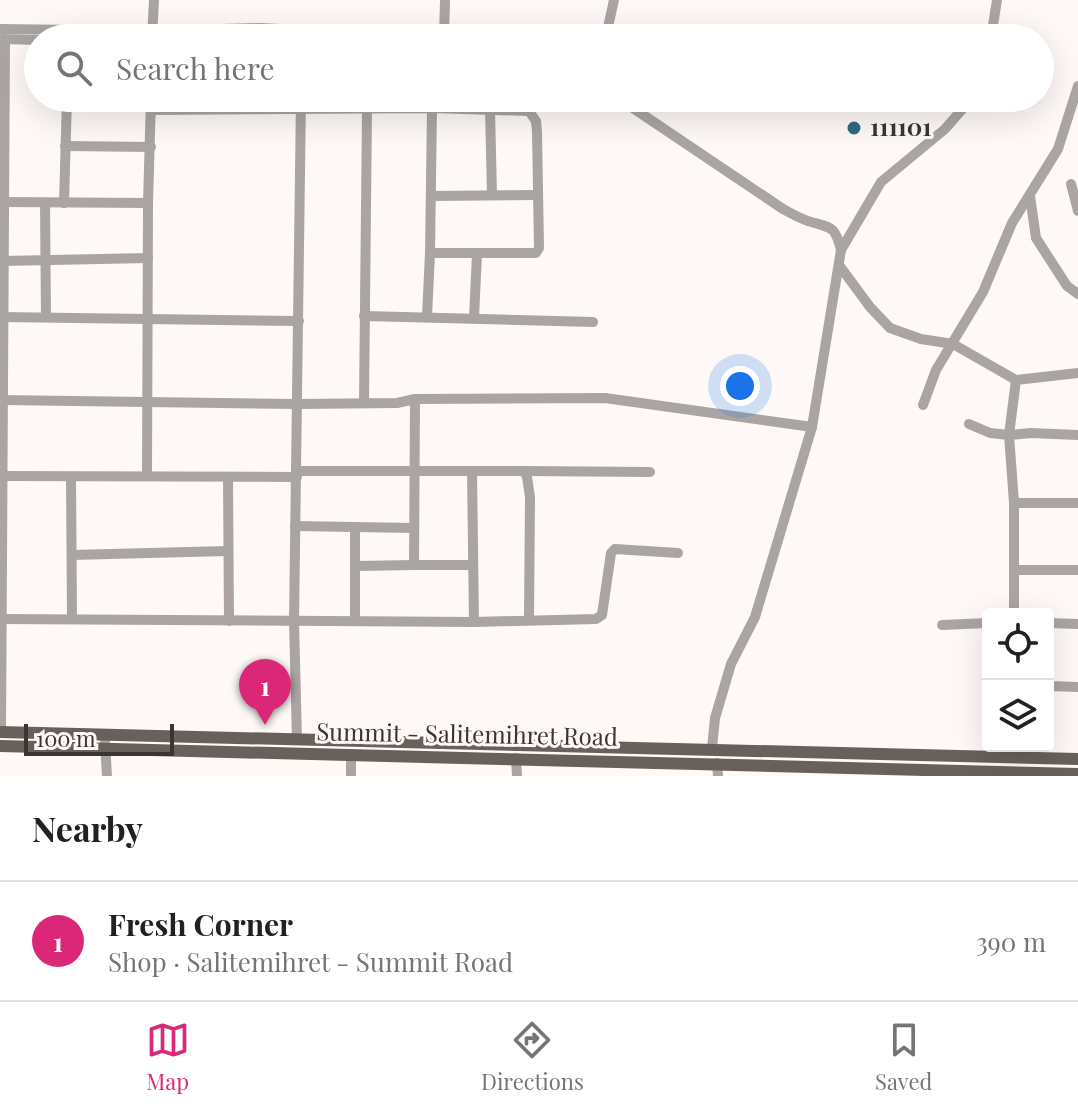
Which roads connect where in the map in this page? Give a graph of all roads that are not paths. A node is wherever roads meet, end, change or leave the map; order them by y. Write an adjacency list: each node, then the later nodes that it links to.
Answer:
1 (154, 0): 5 (street)
2 (445, 0): 6 (street)
3 (614, 0): 7 (street)
4 (997, 0): 8 (street)
5 (153, 24)
6 (444, 24)
7 (609, 24)
8 (993, 24)
9 (2, 35): 10 (street); 11 (street); 13 (street)
10 (24, 35)
11 (24, 38)
12 (1078, 86): 23 (street)
13 (2, 109): 31 (street)
14 (66, 112): 24 (street)
15 (151, 112): 25 (street)
16 (300, 112): 50 (street)
17 (367, 112): 44 (street)
18 (432, 112): 29 (street)
19 (490, 112): 27 (street)
20 (529, 112): 28 (street)
21 (639, 112): 36 (street)
22 (960, 112): 36 (street)
23 (1073, 120): 30 (street)
24 (65, 146): 25 (street); 33 (street)
25 (151, 147): 34 (street)
26 (1071, 184): 35 (street)
27 (492, 195): 28 (street); 29 (street)
28 (537, 195): 38 (street)
29 (431, 196): 37 (street)
30 (1030, 196): 43 (street); 52 (street)
31 (4, 202): 32 (street); 39 (street)
32 (45, 203): 33 (street); 41 (street)
33 (64, 203): 34 (street)
34 (148, 203): 40 (street)
35 (1078, 211)
36 (841, 250): 42 (street)
37 (430, 253): 38 (street); 47 (street)
38 (477, 254): 49 (street)
39 (2, 257): 41 (street); 45 (street)
40 (148, 258): 41 (street); 48 (street)
41 (46, 260): 46 (street)
42 (839, 265): 52 (street); 62 (street)
43 (1078, 294)
44 (364, 316): 47 (street); 58 (street)
45 (2, 317): 46 (street); 56 (street)
46 (46, 317): 48 (street)
47 (427, 317): 49 (street)
48 (148, 318): 50 (street); 57 (street)
49 (474, 318): 51 (street)
50 (299, 321): 59 (street)
51 (593, 322)
52 (953, 344): 54 (street); 60 (street)
53 (1078, 373): 54 (street)
54 (1016, 380): 63 (street)
55 (415, 399): 58 (street); 62 (street); 65 (street)
56 (1, 400): 57 (street); 70 (street)
57 (147, 401): 59 (street); 71 (street)
58 (364, 403): 59 (street)
59 (298, 404): 69 (street)
60 (923, 405)
61 (969, 424): 63 (street)
62 (812, 427): 106 (street)
63 (1009, 435): 64 (street); 74 (street)
64 (1078, 435)
65 (415, 471): 66 (street); 69 (street); 78 (street)
66 (472, 471): 67 (street); 83 (street)
67 (524, 471): 68 (street); 90 (street)
68 (650, 472)
69 (297, 474): 73 (street); 76 (street)
70 (2, 476): 72 (street); 88 (street)
71 (147, 476): 72 (street); 73 (street)
72 (71, 477): 81 (street)
73 (228, 478): 79 (street)
74 (1014, 503): 75 (street); 85 (street)
75 (1078, 503)
76 (295, 526): 77 (street); 92 (street)
77 (355, 527): 78 (street); 84 (street)
78 (414, 528): 82 (street)
79 (227, 551): 81 (street); 91 (street)
80 (678, 553): 90 (street)
81 (72, 555): 89 (street)
82 (414, 565): 83 (street); 84 (street)
83 (472, 565): 94 (street)
84 (357, 566): 93 (street)
85 (1014, 570): 86 (street); 87 (street)
86 (1078, 570)
87 (1014, 608)
88 (1, 619): 89 (street); 101 (street)
89 (72, 619): 91 (street)
90 (529, 620): 94 (street)
91 (229, 621): 92 (street)
92 (294, 621): 93 (street); 103 (street)
93 (355, 621): 94 (street)
94 (474, 622)
95 (982, 623): 98 (street)
96 (1054, 623): 97 (street)
97 (1078, 624)
98 (942, 625)
99 (1054, 686): 100 (street)
100 (1078, 687)
101 (1, 732): 102 (main road)
102 (105, 733): 103 (main road); 105 (street)
103 (297, 740): 106 (main road)
104 (0, 746): 105 (main road, Summit - Salitemihret Road)
105 (105, 748): 109 (main road, Summit - Salitemihret Road); 115 (street)
106 (709, 748): 107 (main road); 112 (main road)
107 (982, 751)
108 (1022, 752): 111 (main road)
109 (351, 754): 110 (main road, Summit - Salitemihret Road); 116 (street)
110 (516, 758): 112 (main road, Summit - Salitemihret Road); 117 (street)
111 (1078, 759)
112 (714, 767): 113 (main road, Summit - Salitemihret Road)
113 (1013, 774): 114 (main road)
114 (1078, 774)
115 (107, 776)
116 (351, 776)
117 (517, 776)

